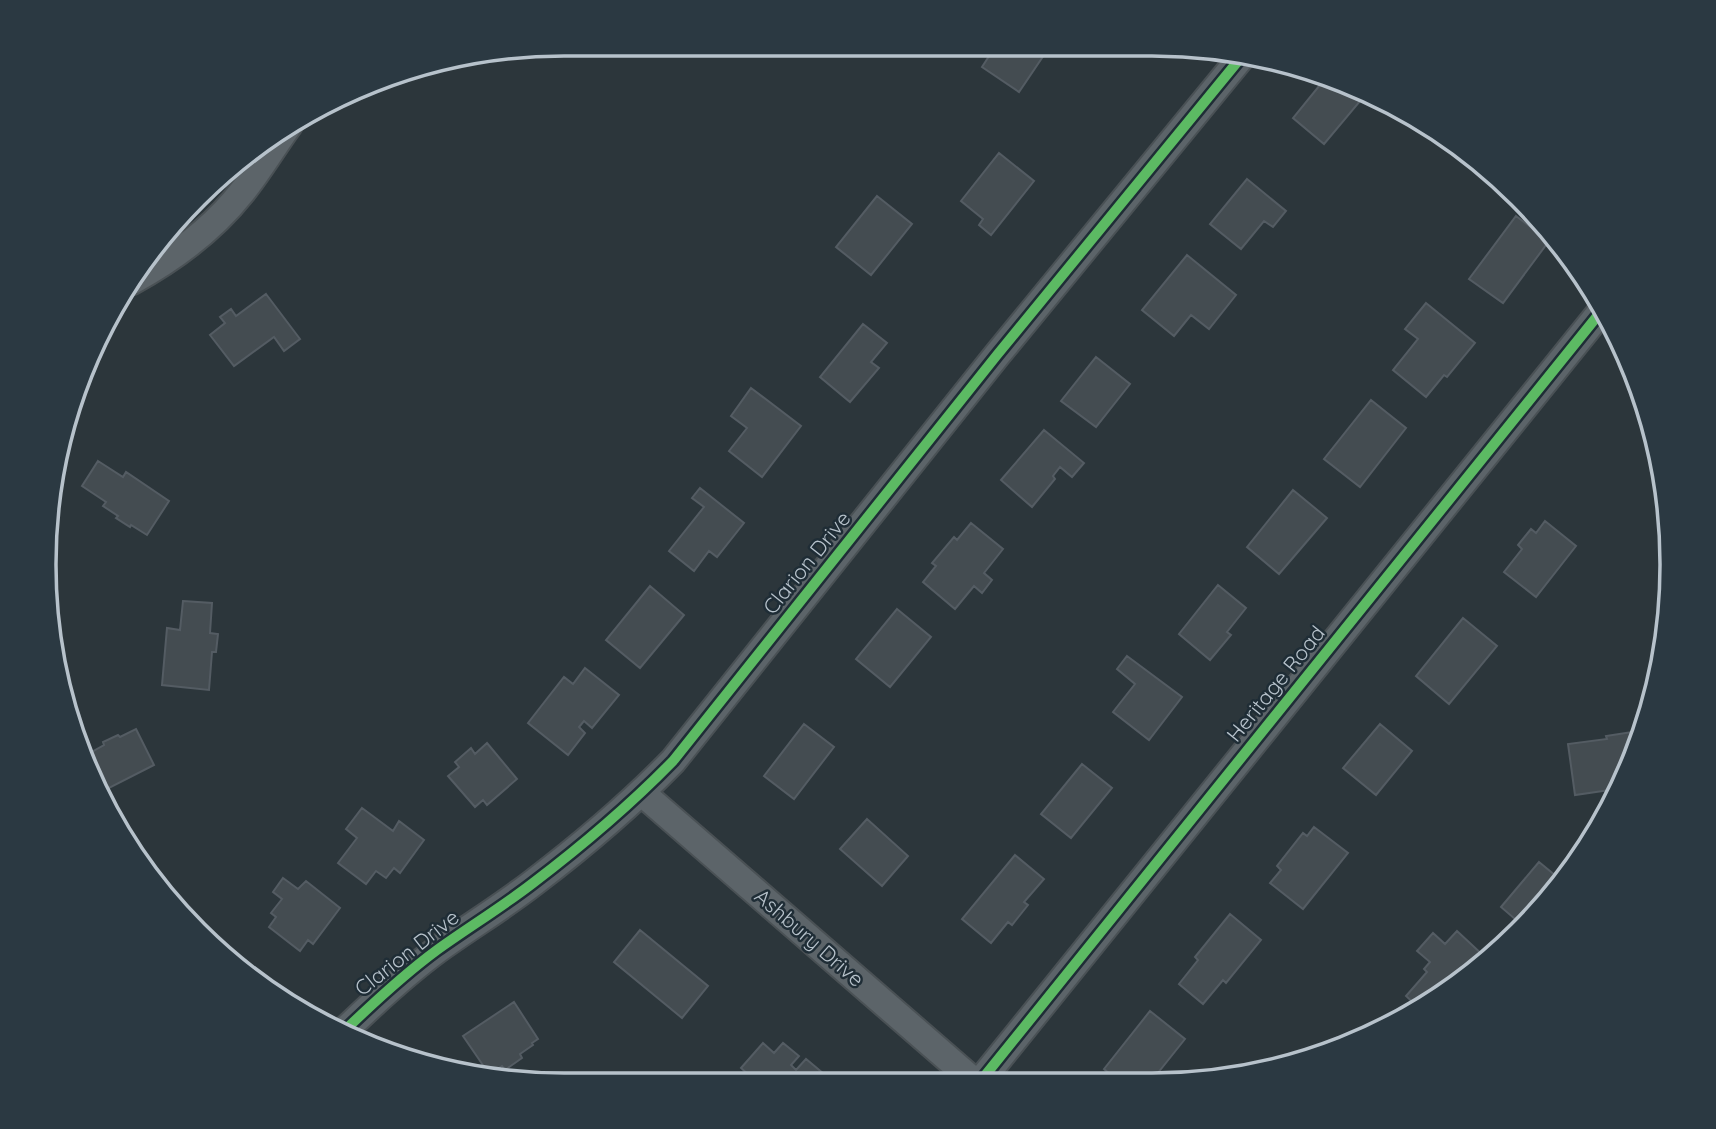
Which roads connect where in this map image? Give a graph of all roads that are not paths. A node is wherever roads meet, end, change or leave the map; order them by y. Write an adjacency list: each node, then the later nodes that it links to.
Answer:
1 (1236, 63): 5 (street, Clarion Drive)
2 (272, 149): 3 (street)
3 (150, 271)
4 (1596, 318): 8 (street, Heritage Road)
5 (642, 793): 6 (street, Clarion Drive); 7 (street, Ashbury Drive)
6 (350, 1025)
7 (966, 1073)
8 (986, 1073)

